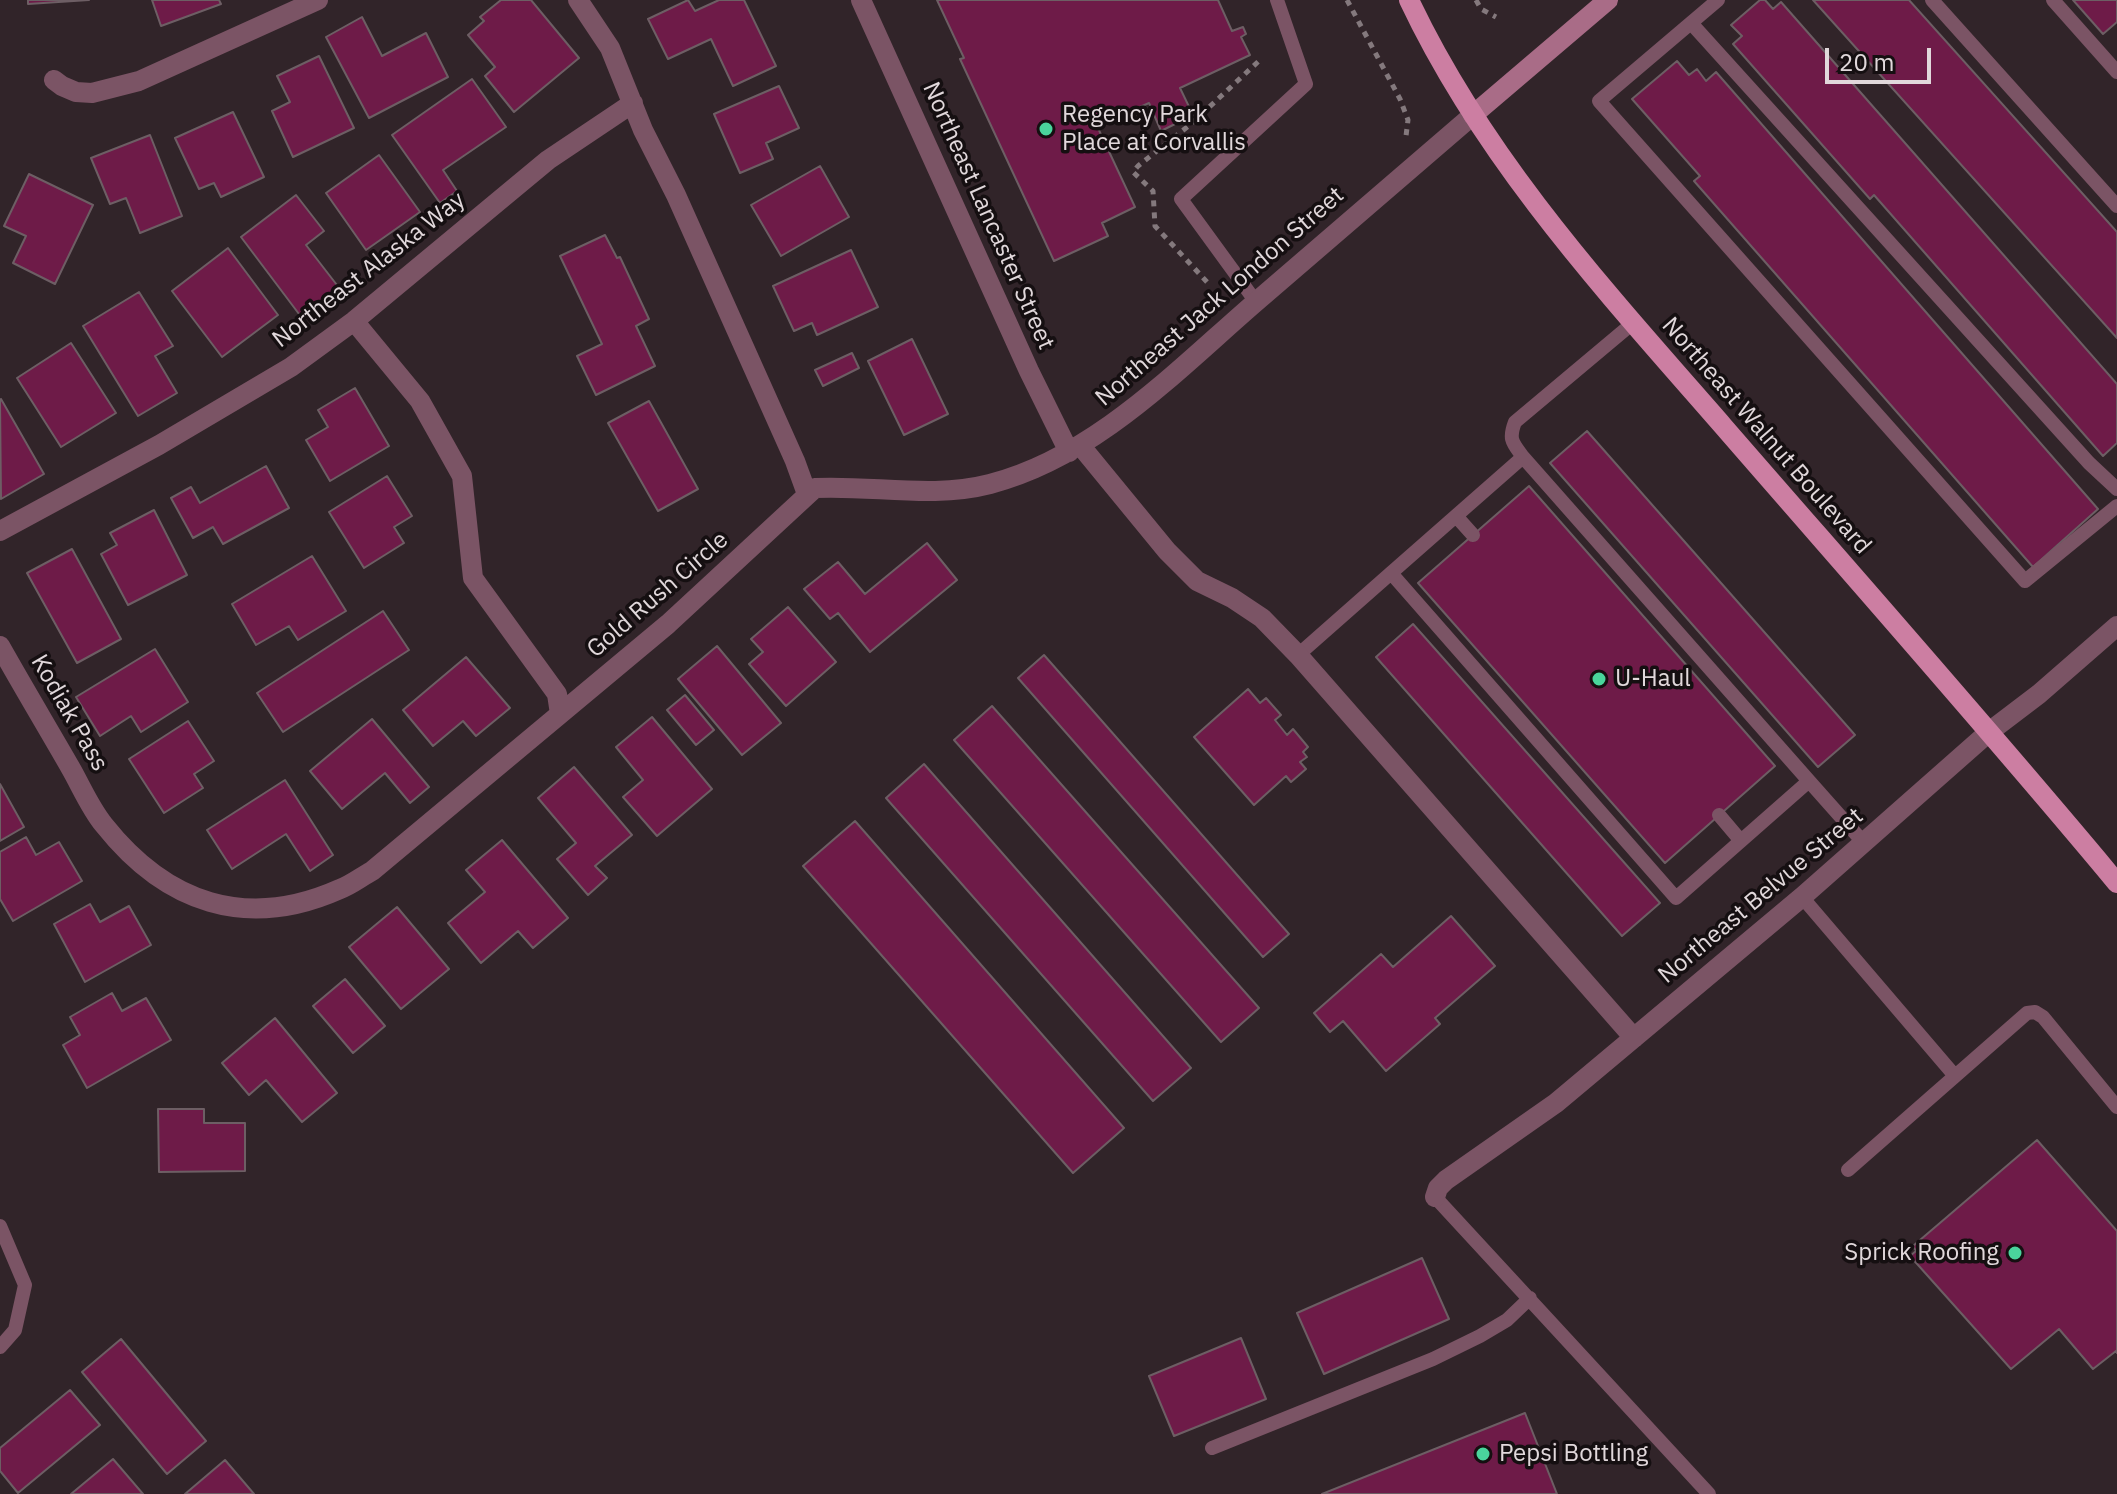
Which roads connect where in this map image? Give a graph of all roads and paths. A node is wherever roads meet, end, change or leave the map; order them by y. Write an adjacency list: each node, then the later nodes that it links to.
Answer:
1 (318, 0): 15 (street)
2 (578, 0): 16 (street)
3 (861, 0): 23 (street, Northeast Lancaster Street)
4 (1277, 0): 20 (lane)
5 (1347, 0): 18 (path)
6 (1409, 0): 17 (main road, Northeast Walnut Boulevard)
7 (1476, 0): 12 (path)
8 (1608, 0): 17 (street, Northeast Jack London Street)
9 (1718, 0): 13 (lane)
10 (1932, 0): 19 (lane)
11 (2053, 0): 14 (lane)
12 (1496, 17)
13 (1691, 23): 25 (lane); 27 (lane)
14 (2117, 72)
15 (54, 80)
16 (633, 103): 21 (street, Northeast Alaska Way); 26 (street)
17 (1473, 115): 20 (street, Northeast Jack London Street); 22 (main road, Northeast Walnut Boulevard)
18 (1398, 146)
19 (2117, 206)
20 (1256, 302): 23 (street, Northeast Jack London Street)
21 (354, 321): 29 (street, Northeast Alaska Way); 35 (street)
22 (1633, 323): 24 (lane); 36 (main road, Northeast Walnut Boulevard)
23 (1074, 449): 26 (street, Northeast Jack London Street); 34 (street, Northeast Lancaster Street)
24 (1523, 457): 28 (lane); 37 (lane)
25 (2117, 489)
26 (807, 494): 35 (street, Gold Rush Circle)
27 (2117, 506)
28 (1456, 516): 30 (lane); 31 (lane)
29 (0, 531)
30 (1473, 535)
31 (1391, 573): 34 (lane); 40 (lane)
32 (2117, 626): 36 (street, Northeast Belvue Street)
33 (0, 646): 38 (street, Kodiak Pass)
34 (1298, 655): 44 (street, Northeast Lancaster Street)
35 (560, 714): 38 (street, Gold Rush Circle)
36 (1989, 732): 41 (street, Northeast Belvue Street); 42 (main road, Northeast Walnut Boulevard)
37 (1809, 781): 40 (lane); 41 (lane)
38 (92, 806)
39 (1719, 815): 40 (lane)
40 (1741, 841)
41 (1864, 843): 43 (street, Northeast Belvue Street)
42 (2117, 883)
43 (1802, 897): 44 (street, Northeast Belvue Street); 45 (lane)
44 (1634, 1038): 48 (street, Northeast Belvue Street)
45 (1955, 1076): 46 (lane); 47 (lane)
46 (2117, 1107)
47 (1848, 1170)
48 (1435, 1197): 50 (lane)
49 (0, 1226): 51 (lane)
50 (1530, 1298): 52 (lane); 53 (lane)
51 (0, 1347)
52 (1212, 1448)
53 (1709, 1494)

